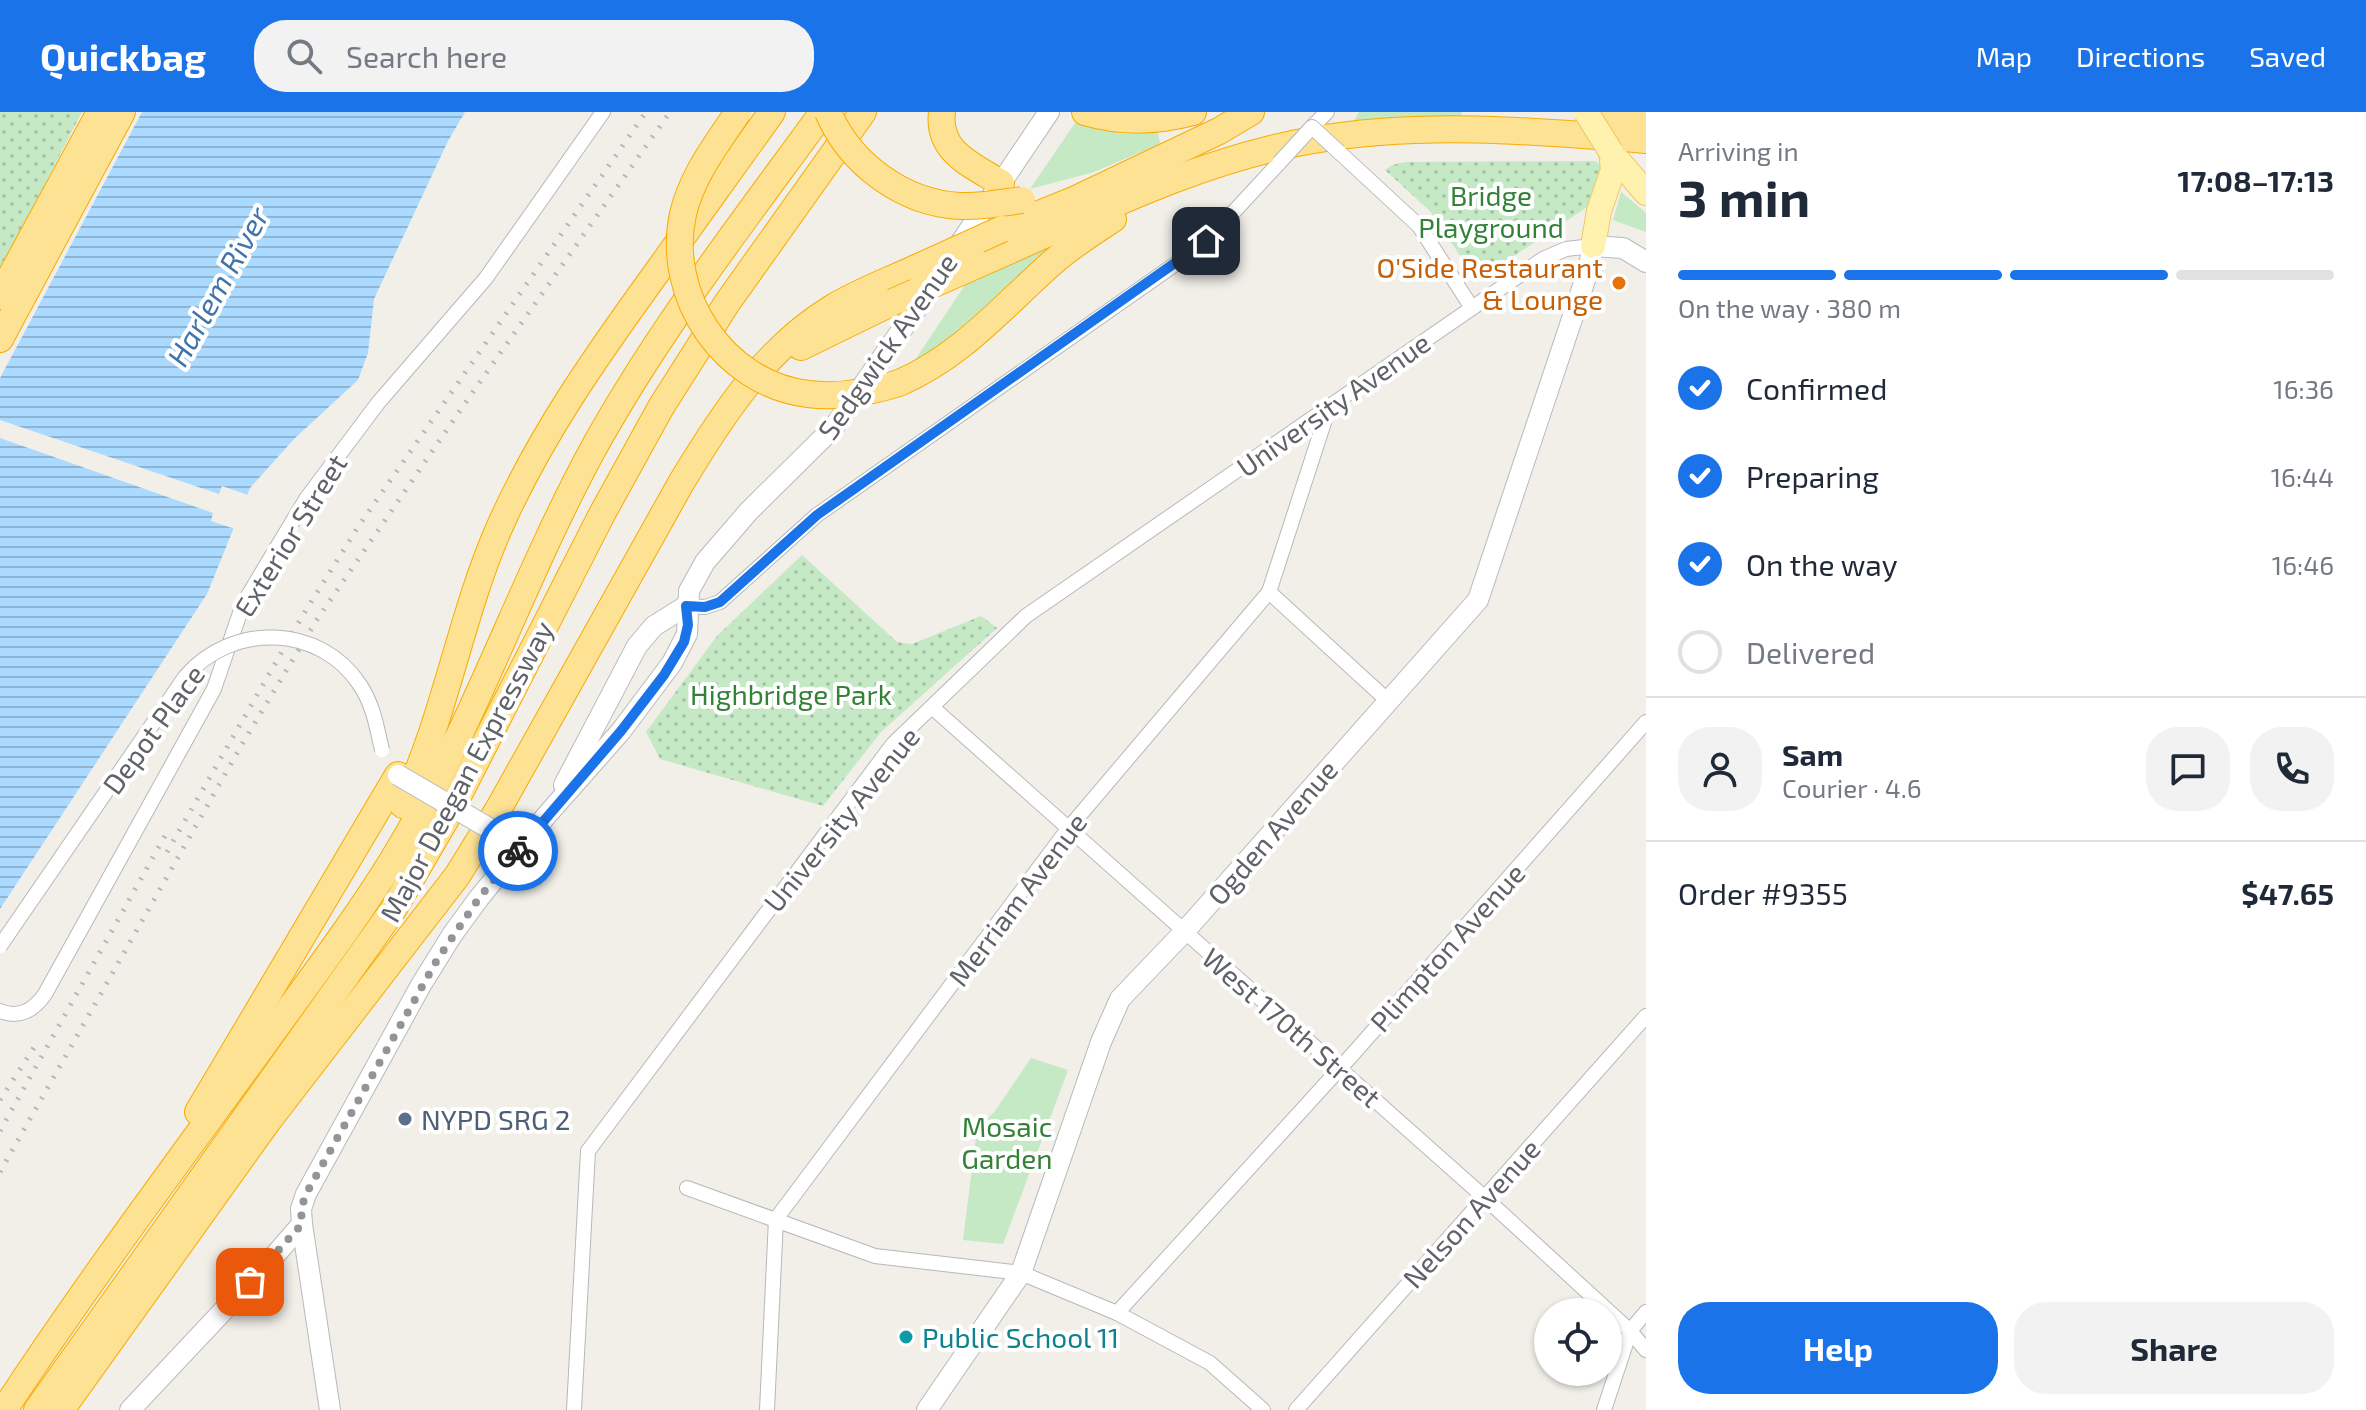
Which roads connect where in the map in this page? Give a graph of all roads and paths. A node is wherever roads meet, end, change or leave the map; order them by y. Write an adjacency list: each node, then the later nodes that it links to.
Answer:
1 (100, 112): 25 (highway)
2 (122, 112): 27 (highway)
3 (603, 112): 42 (street, Exterior Street)
4 (738, 112): 20 (highway, bridge)
5 (772, 112): 40 (highway)
6 (826, 112): 19 (highway, bridge); 40 (highway, Major Deegan Expressway)
7 (863, 112): 56 (highway, Major Deegan Expressway)
8 (942, 112): 21 (highway)
9 (1049, 112): 21 (main road, Sedgwick Avenue)
10 (1085, 112): 11 (highway)
11 (1193, 112)
12 (1251, 112): 19 (highway)
13 (1327, 112): 16 (street)
14 (1589, 112): 15 (highway); 18 (main road, bridge)
15 (1646, 119)
16 (1312, 127): 26 (street, bridge); 31 (street, bridge)
17 (1646, 140): 20 (highway)
18 (1611, 152): 22 (main road); 23 (main road)
19 (1148, 163): 29 (highway, bridge)
20 (1220, 165): 29 (highway, bridge)
21 (1001, 183): 31 (main road, Sedgwick Avenue)
22 (1646, 193)
23 (1593, 246): 24 (main road, University Avenue); 26 (street, University Avenue); 32 (main road, Ogden Avenue)
24 (1646, 262)
25 (0, 296)
26 (1472, 308): 28 (street, University Avenue)
27 (0, 339)
28 (1329, 407): 30 (street, Merriam Avenue); 33 (street, University Avenue)
29 (722, 419): 57 (highway)
30 (1269, 592): 32 (street); 37 (street, Merriam Avenue)
31 (686, 606): 36 (main road, Sedgwick Avenue); 36 (main road, Sedgwick Avenue)
32 (1387, 700): 39 (main road, Ogden Avenue)
33 (933, 708): 37 (street, West 170th Street); 60 (street, University Avenue)
34 (1646, 722): 44 (street, Plimpton Avenue)
35 (398, 775): 38 (main road, bridge); 41 (street, Depot Place, bridge); 47 (highway)
36 (546, 816): 38 (main road, Sedgwick Avenue)
37 (1068, 829): 39 (street, West 170th Street); 48 (street, Merriam Avenue)
38 (513, 842): 49 (main road, Sedgwick Avenue)
39 (1184, 932): 44 (street, West 170th Street); 50 (main road, Ogden Avenue)
40 (339, 937): 47 (highway, Major Deegan Expressway)
41 (0, 946)
42 (0, 1011)
43 (1646, 1016): 46 (street, Nelson Avenue)
44 (1339, 1069): 46 (street, West 170th Street); 52 (street, Plimpton Avenue)
45 (687, 1188): 48 (street)
46 (1484, 1197): 53 (street, West 170th Street); 64 (street, Nelson Avenue)
47 (144, 1210): 55 (highway, Major Deegan Expressway)
48 (776, 1219): 50 (street); 61 (street)
49 (302, 1224): 58 (main road, Sedgwick Avenue); 59 (main road)
50 (1021, 1273): 52 (street); 62 (main road, Ogden Avenue)
51 (1646, 1312): 53 (street)
52 (1117, 1313): 63 (street)
53 (1630, 1331): 54 (street, West 170th Street); 65 (street)
54 (1646, 1350)
55 (4, 1410)
56 (37, 1410)
57 (61, 1410)
58 (130, 1410)
59 (330, 1410)
60 (574, 1410)
61 (767, 1410)
62 (927, 1410)
63 (1263, 1410)
64 (1296, 1410)
65 (1604, 1410)

